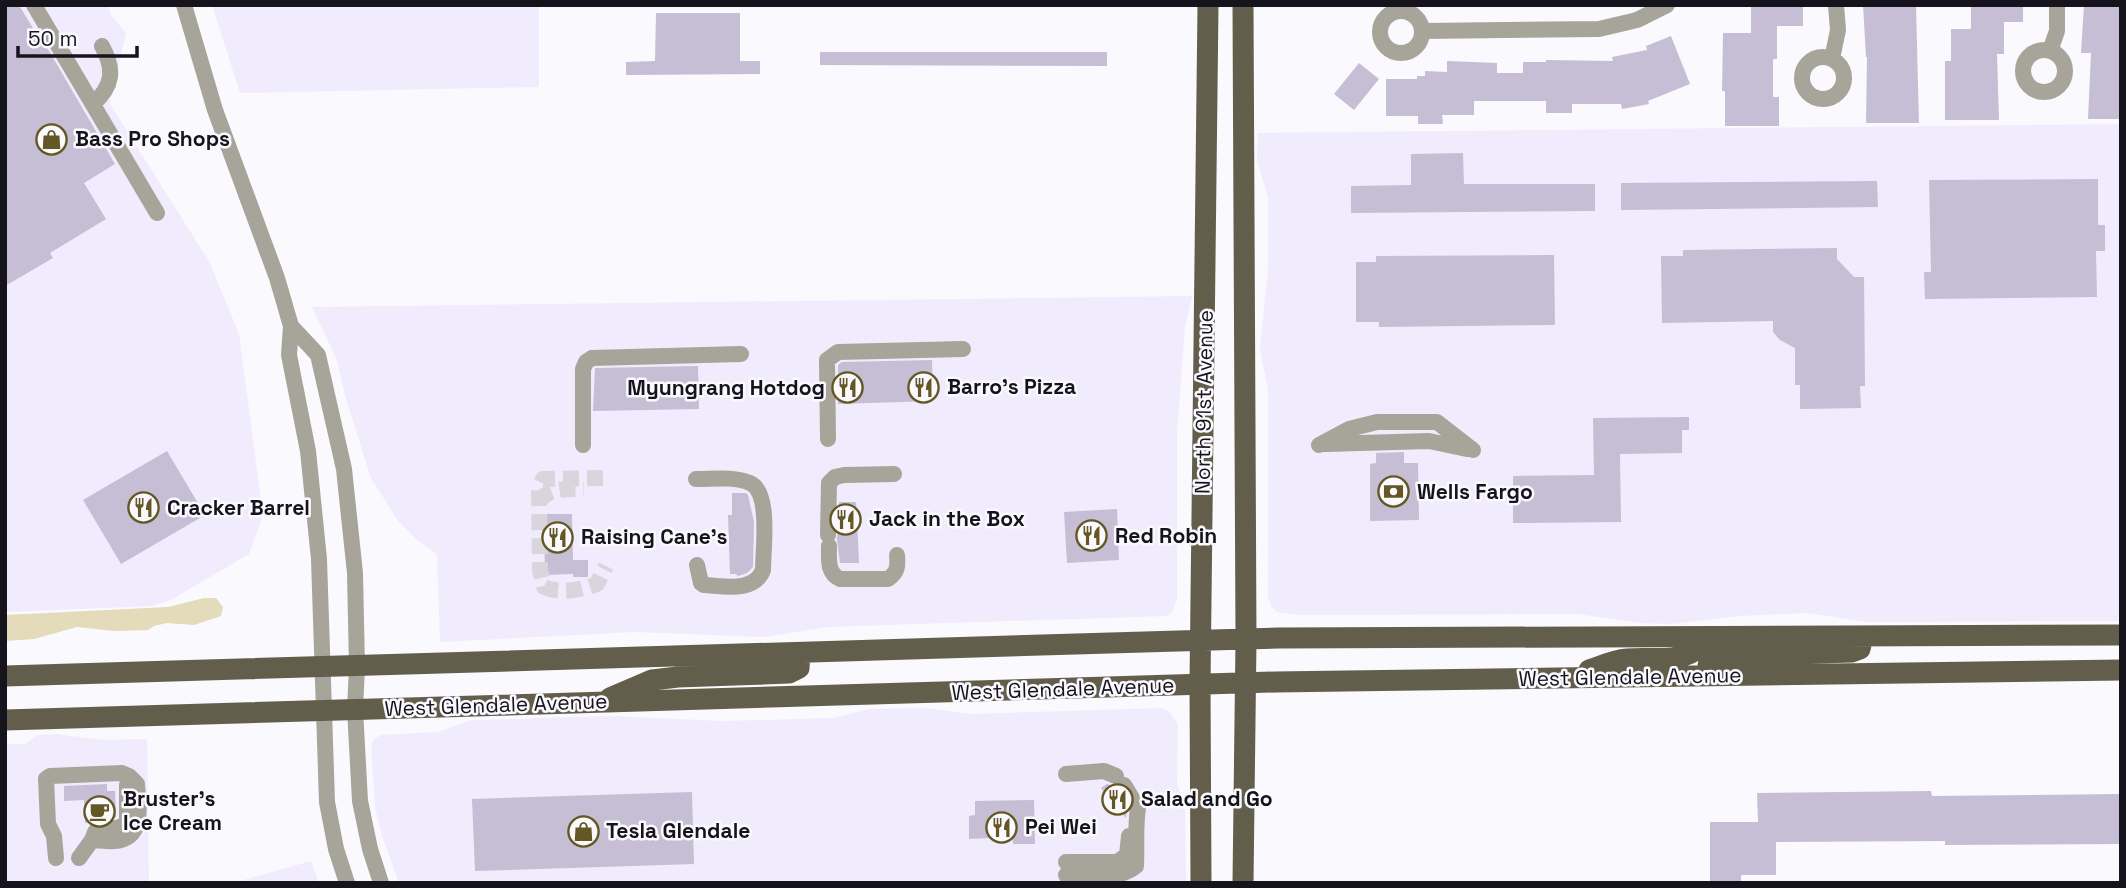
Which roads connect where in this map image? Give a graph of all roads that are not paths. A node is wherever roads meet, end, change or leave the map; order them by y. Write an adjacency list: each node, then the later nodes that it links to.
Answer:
1 (34, 5): 12 (street)
2 (184, 5): 16 (street)
3 (1208, 5): 13 (main road, North 91st Avenue)
4 (1243, 5): 14 (main road, North 91st Avenue)
5 (1667, 5): 8 (street)
6 (1836, 5): 11 (street)
7 (2057, 5): 10 (street)
8 (1423, 31)
9 (102, 46): 12 (street)
10 (2050, 51)
11 (1832, 59)
12 (93, 104): 15 (street)
13 (1207, 177): 14 (main road); 30 (main road, North 91st Avenue)
14 (1243, 178): 29 (main road, North 91st Avenue)
15 (157, 213)
16 (291, 326): 32 (street); 33 (street)
17 (962, 349): 19 (street)
18 (741, 354): 20 (street)
19 (828, 439)
20 (583, 445)
21 (1319, 445): 21 (street)
22 (894, 474): 24 (street)
23 (696, 479): 25 (street)
24 (897, 555)
25 (697, 565)
26 (2121, 635): 28 (main road, West Glendale Avenue)
27 (1711, 637): 28 (main road, West Glendale Avenue); 29 (main road, West Glendale Avenue); 37 (main road)
28 (1863, 637): 35 (main road)
29 (1246, 639): 30 (main road, West Glendale Avenue); 38 (main road, North 91st Avenue)
30 (1200, 641): 31 (main road, West Glendale Avenue); 39 (main road, North 91st Avenue)
31 (800, 654): 33 (main road, West Glendale Avenue); 40 (main road)
32 (323, 667): 33 (main road, West Glendale Avenue); 36 (main road, West Glendale Avenue); 42 (street)
33 (357, 667): 41 (street)
34 (2121, 670): 35 (main road, West Glendale Avenue)
35 (1706, 676): 37 (main road, West Glendale Avenue)
36 (5, 677)
37 (1563, 678): 38 (main road, West Glendale Avenue)
38 (1245, 683): 39 (main road, West Glendale Avenue); 51 (main road, North 91st Avenue)
39 (1200, 685): 40 (main road, West Glendale Avenue); 50 (main road, North 91st Avenue)
40 (602, 702): 41 (main road, West Glendale Avenue)
41 (355, 709): 42 (main road, West Glendale Avenue); 49 (street)
42 (323, 710): 43 (main road, West Glendale Avenue); 48 (street)
43 (5, 720)
44 (1066, 774): 47 (street)
45 (56, 858): 46 (street)
46 (79, 858)
47 (1066, 869)
48 (347, 883)
49 (381, 883)
50 (1201, 883)
51 (1242, 883)

